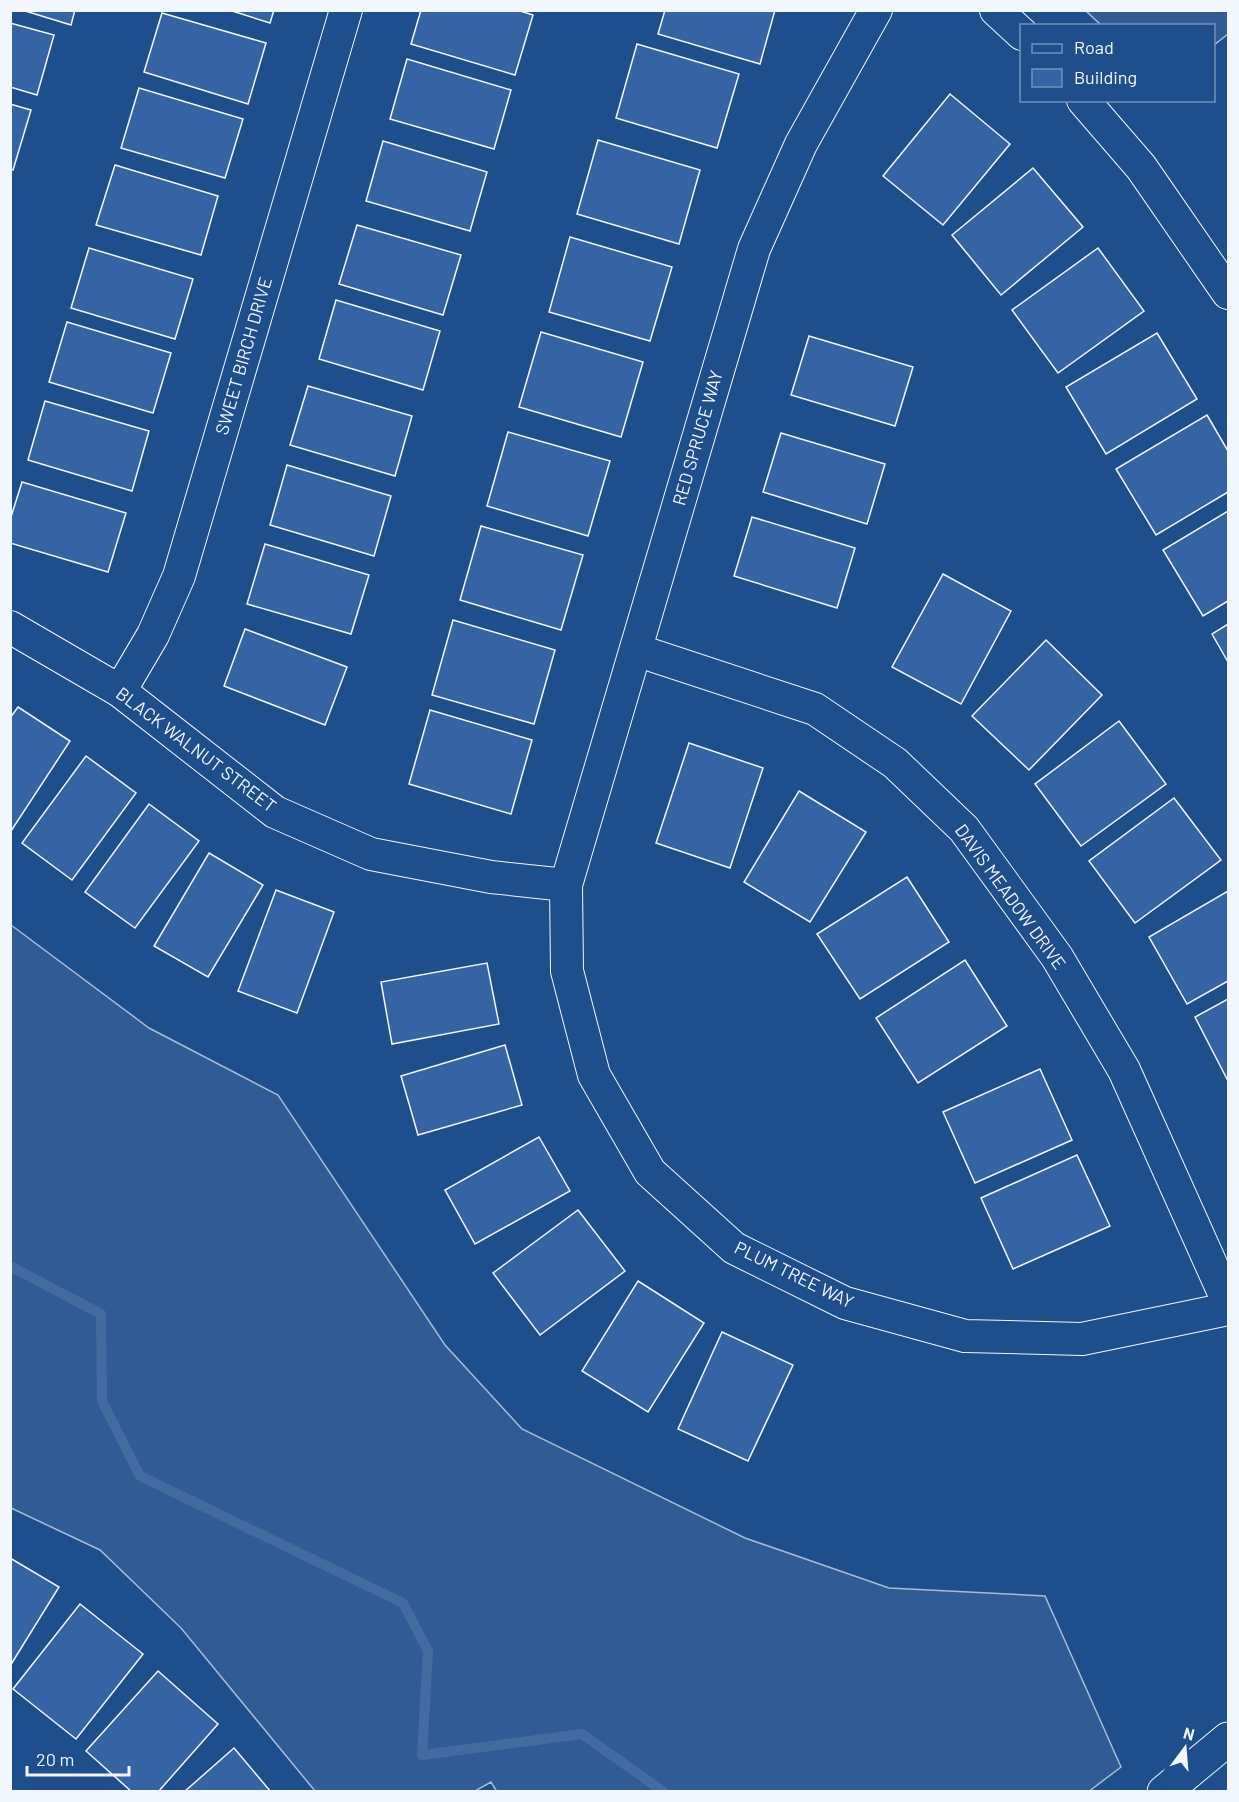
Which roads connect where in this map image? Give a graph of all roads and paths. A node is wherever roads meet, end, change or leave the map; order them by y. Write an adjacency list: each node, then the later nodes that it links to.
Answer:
1 (346, 10): 9 (street, SWEET BIRCH DRIVE)
2 (876, 10): 8 (street, RED SPRUCE WAY)
3 (996, 10): 4 (street)
4 (1020, 32)
5 (1085, 102): 6 (street)
6 (1228, 293)
7 (10, 627): 9 (street, BLACK WALNUT STREET)
8 (636, 650): 10 (street, RED SPRUCE WAY); 11 (street, DAVIS MEADOW DRIVE)
9 (120, 691): 10 (street, BLACK WALNUT STREET)
10 (566, 885): 12 (street, PLUM TREE WAY)
11 (1228, 1302)
12 (1228, 1309)
13 (1228, 1739): 14 (street)
14 (1164, 1791)

